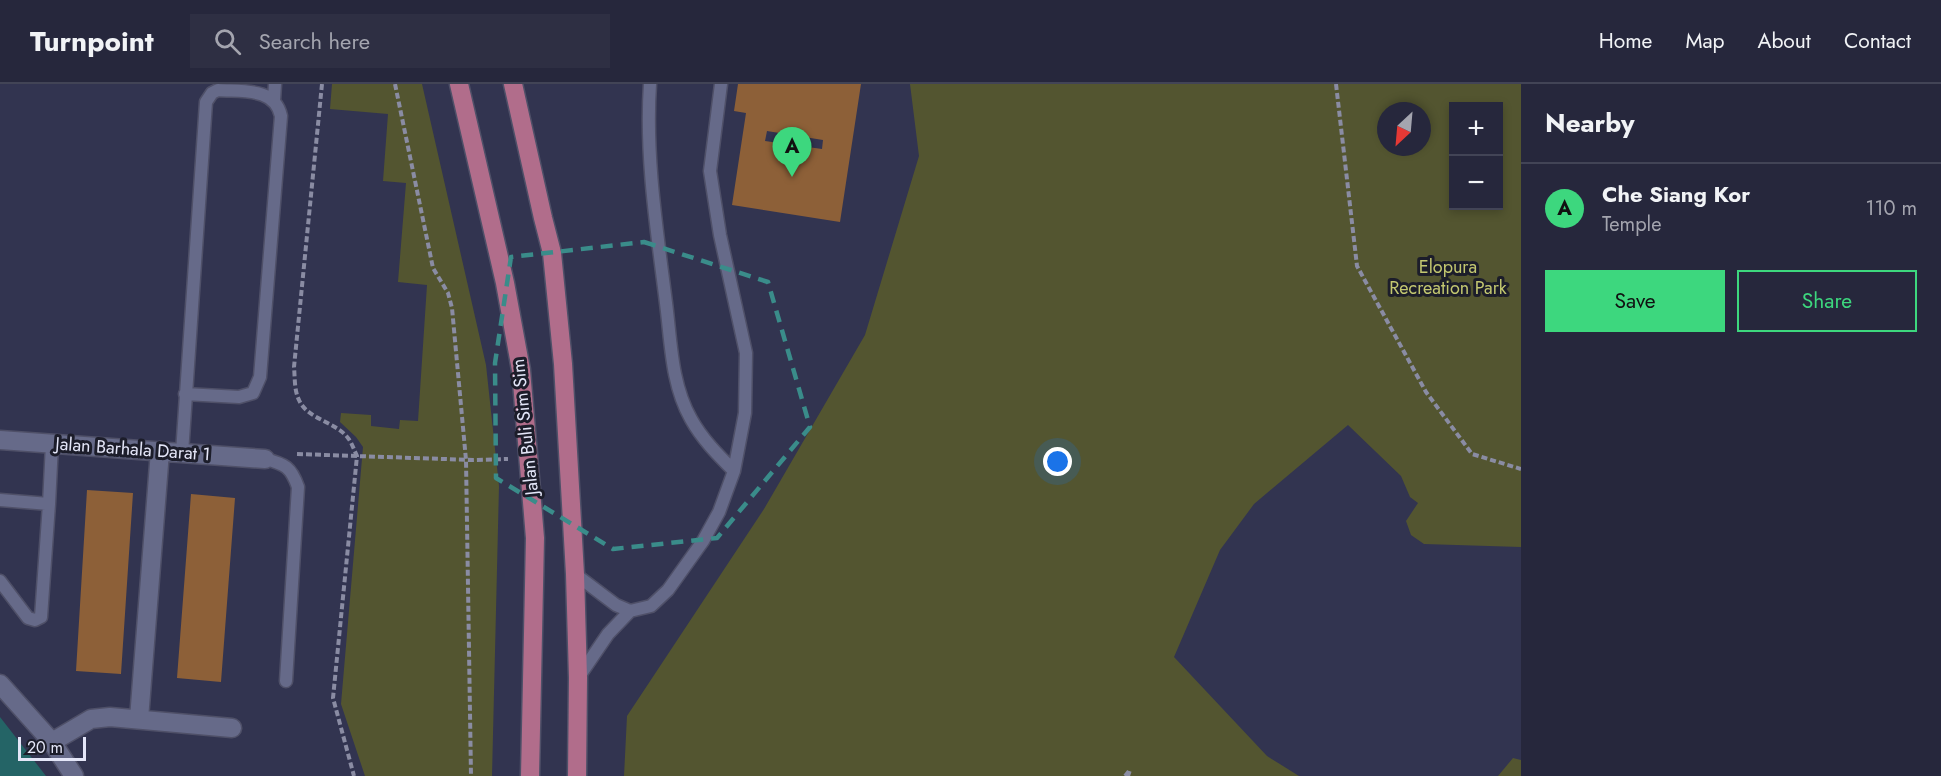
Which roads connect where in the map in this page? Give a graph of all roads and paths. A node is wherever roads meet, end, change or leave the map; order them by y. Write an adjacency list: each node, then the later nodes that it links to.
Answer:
1 (275, 84): 10 (lane)
2 (322, 84): 16 (path)
3 (395, 84): 19 (path)
4 (459, 84): 17 (main road, Jalan Buli Sim Sim)
5 (513, 84): 24 (main road)
6 (650, 84): 21 (lane)
7 (721, 84): 21 (lane)
8 (1336, 84): 20 (path)
9 (213, 88): 10 (lane); 11 (lane)
10 (274, 100): 11 (lane)
11 (185, 394): 15 (lane)
12 (0, 440): 13 (street, Jalan Barhala Darat 1)
13 (52, 444): 14 (street, Jalan Barhala Darat 1); 23 (lane)
14 (160, 451): 15 (street, Jalan Barhala Darat 1); 30 (street)
15 (182, 453): 18 (street, Jalan Barhala Darat 1)
16 (357, 456): 18 (path); 19 (path); 34 (path)
17 (530, 456): 19 (path); 36 (main road, Jalan Buli Sim Sim)
18 (265, 459): 28 (lane)
19 (466, 460): 35 (path)
20 (1521, 469)
21 (735, 471): 26 (lane)
22 (0, 500): 23 (lane)
23 (49, 504): 25 (lane)
24 (575, 574): 26 (lane); 27 (main road)
25 (0, 581)
26 (630, 612): 27 (lane)
27 (578, 678): 37 (main road)
28 (286, 681)
29 (0, 684): 32 (street)
30 (139, 719): 31 (street); 32 (street)
31 (232, 728)
32 (52, 742): 33 (street)
33 (74, 776)
34 (354, 776)
35 (471, 776)
36 (530, 776)
37 (577, 776)

